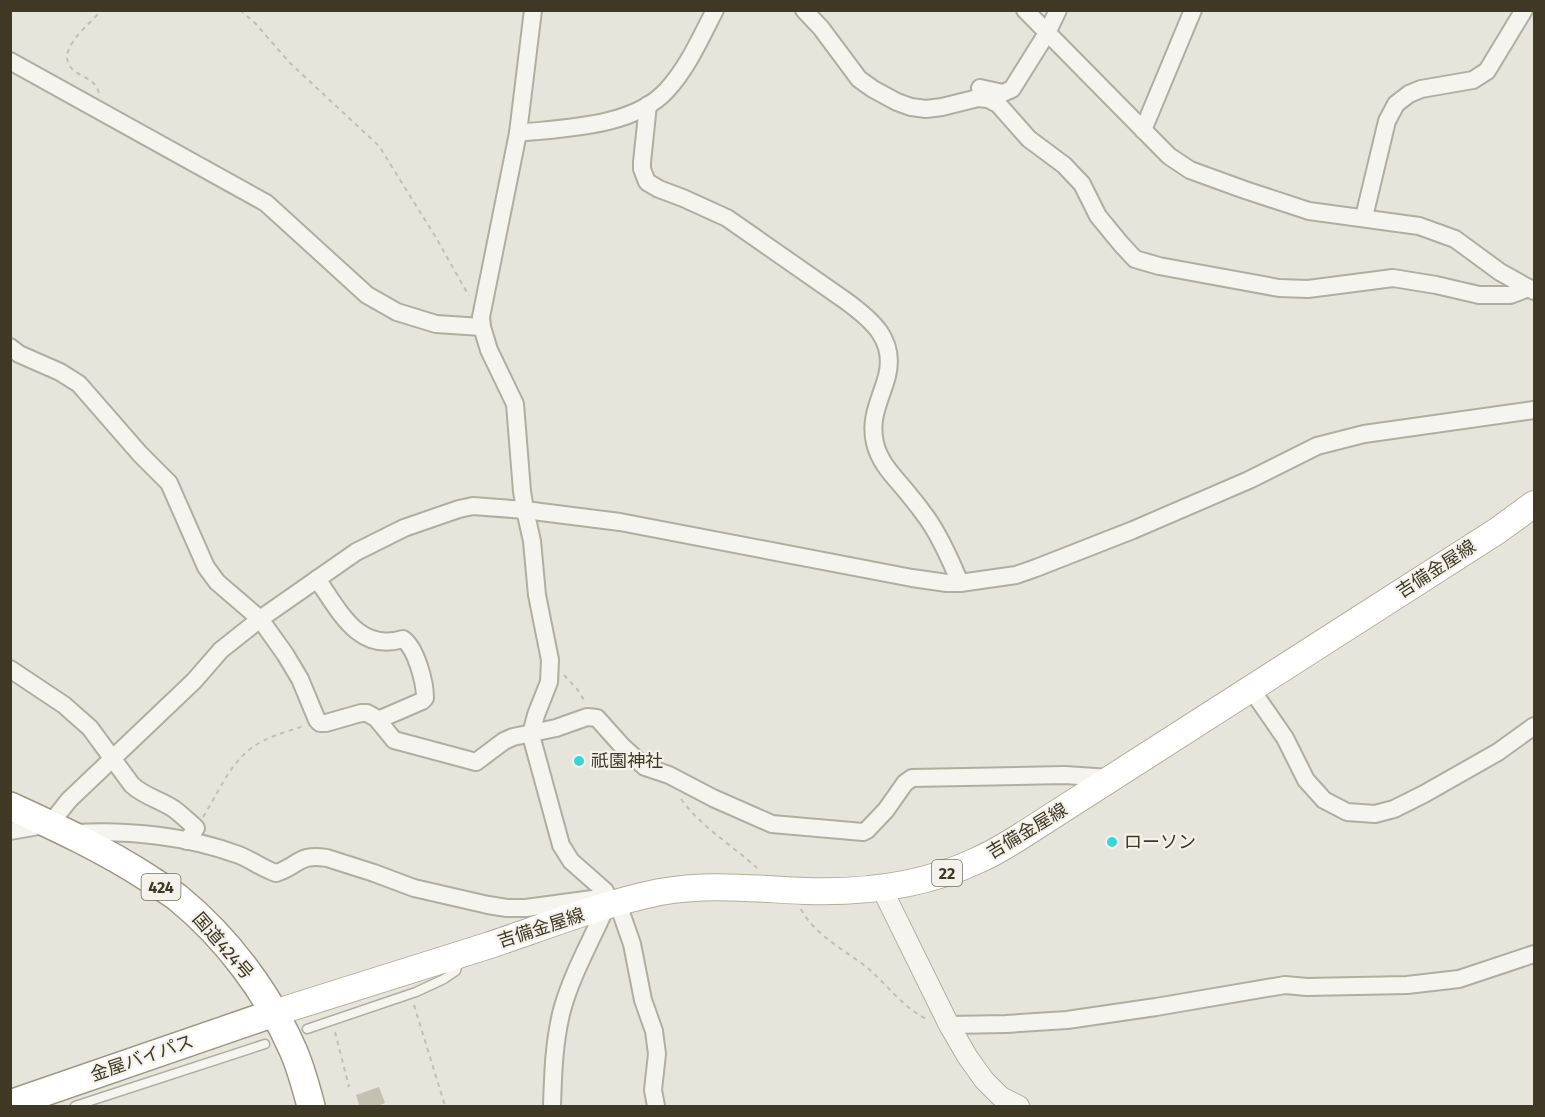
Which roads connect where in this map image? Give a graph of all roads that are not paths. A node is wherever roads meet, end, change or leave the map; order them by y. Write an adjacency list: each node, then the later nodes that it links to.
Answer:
1 (534, 10): 13 (street)
2 (715, 10): 11 (street)
3 (804, 10): 10 (street)
4 (1025, 10): 8 (street)
5 (1058, 10): 8 (street)
6 (1193, 10): 12 (street)
7 (1524, 10): 14 (street)
8 (1047, 33): 10 (street); 12 (street)
9 (10, 61): 16 (street)
10 (958, 102): 15 (street)
11 (648, 105): 13 (street); 22 (street)
12 (1143, 130): 14 (street)
13 (518, 133): 16 (street)
14 (1364, 217): 15 (street)
15 (1532, 289)
16 (482, 322): 20 (street)
17 (10, 347): 23 (street)
18 (1534, 410): 22 (street)
19 (1534, 504): 25 (main road, 吉備金屋線 / 22)
20 (525, 510): 21 (street); 22 (street); 28 (street)
21 (317, 579): 23 (street); 26 (street)
22 (960, 583)
23 (260, 619): 26 (street); 29 (street)
24 (10, 669): 29 (street)
25 (1251, 689): 27 (street); 30 (main road, 吉備金屋線 / 22)
26 (378, 720): 28 (street)
27 (1534, 726)
28 (531, 734): 30 (street); 36 (street)
29 (114, 759): 32 (street); 34 (street)
30 (1112, 778): 35 (main road, 吉備金屋線 / 22)
31 (10, 806): 32 (highway, 国道424号 / 424)
32 (59, 829): 33 (street); 34 (street); 39 (highway, 国道424号 / 424)
33 (10, 831)
34 (192, 834): 36 (street)
35 (882, 889): 36 (main road, 吉備金屋線 / 22); 40 (street)
36 (611, 904): 38 (main road, 吉備金屋線 / 22); 46 (street); 47 (street)
37 (1534, 954): 40 (street)
38 (455, 957): 39 (main road, 吉備金屋線 / 22); 41 (lane)
39 (274, 1013): 43 (highway, 金屋バイパス); 45 (highway, 国道424号 / 424)
40 (949, 1025): 48 (street)
41 (307, 1029)
42 (265, 1044): 44 (lane)
43 (10, 1104)
44 (75, 1107)
45 (311, 1107)
46 (552, 1107)
47 (656, 1107)
48 (1019, 1107)

